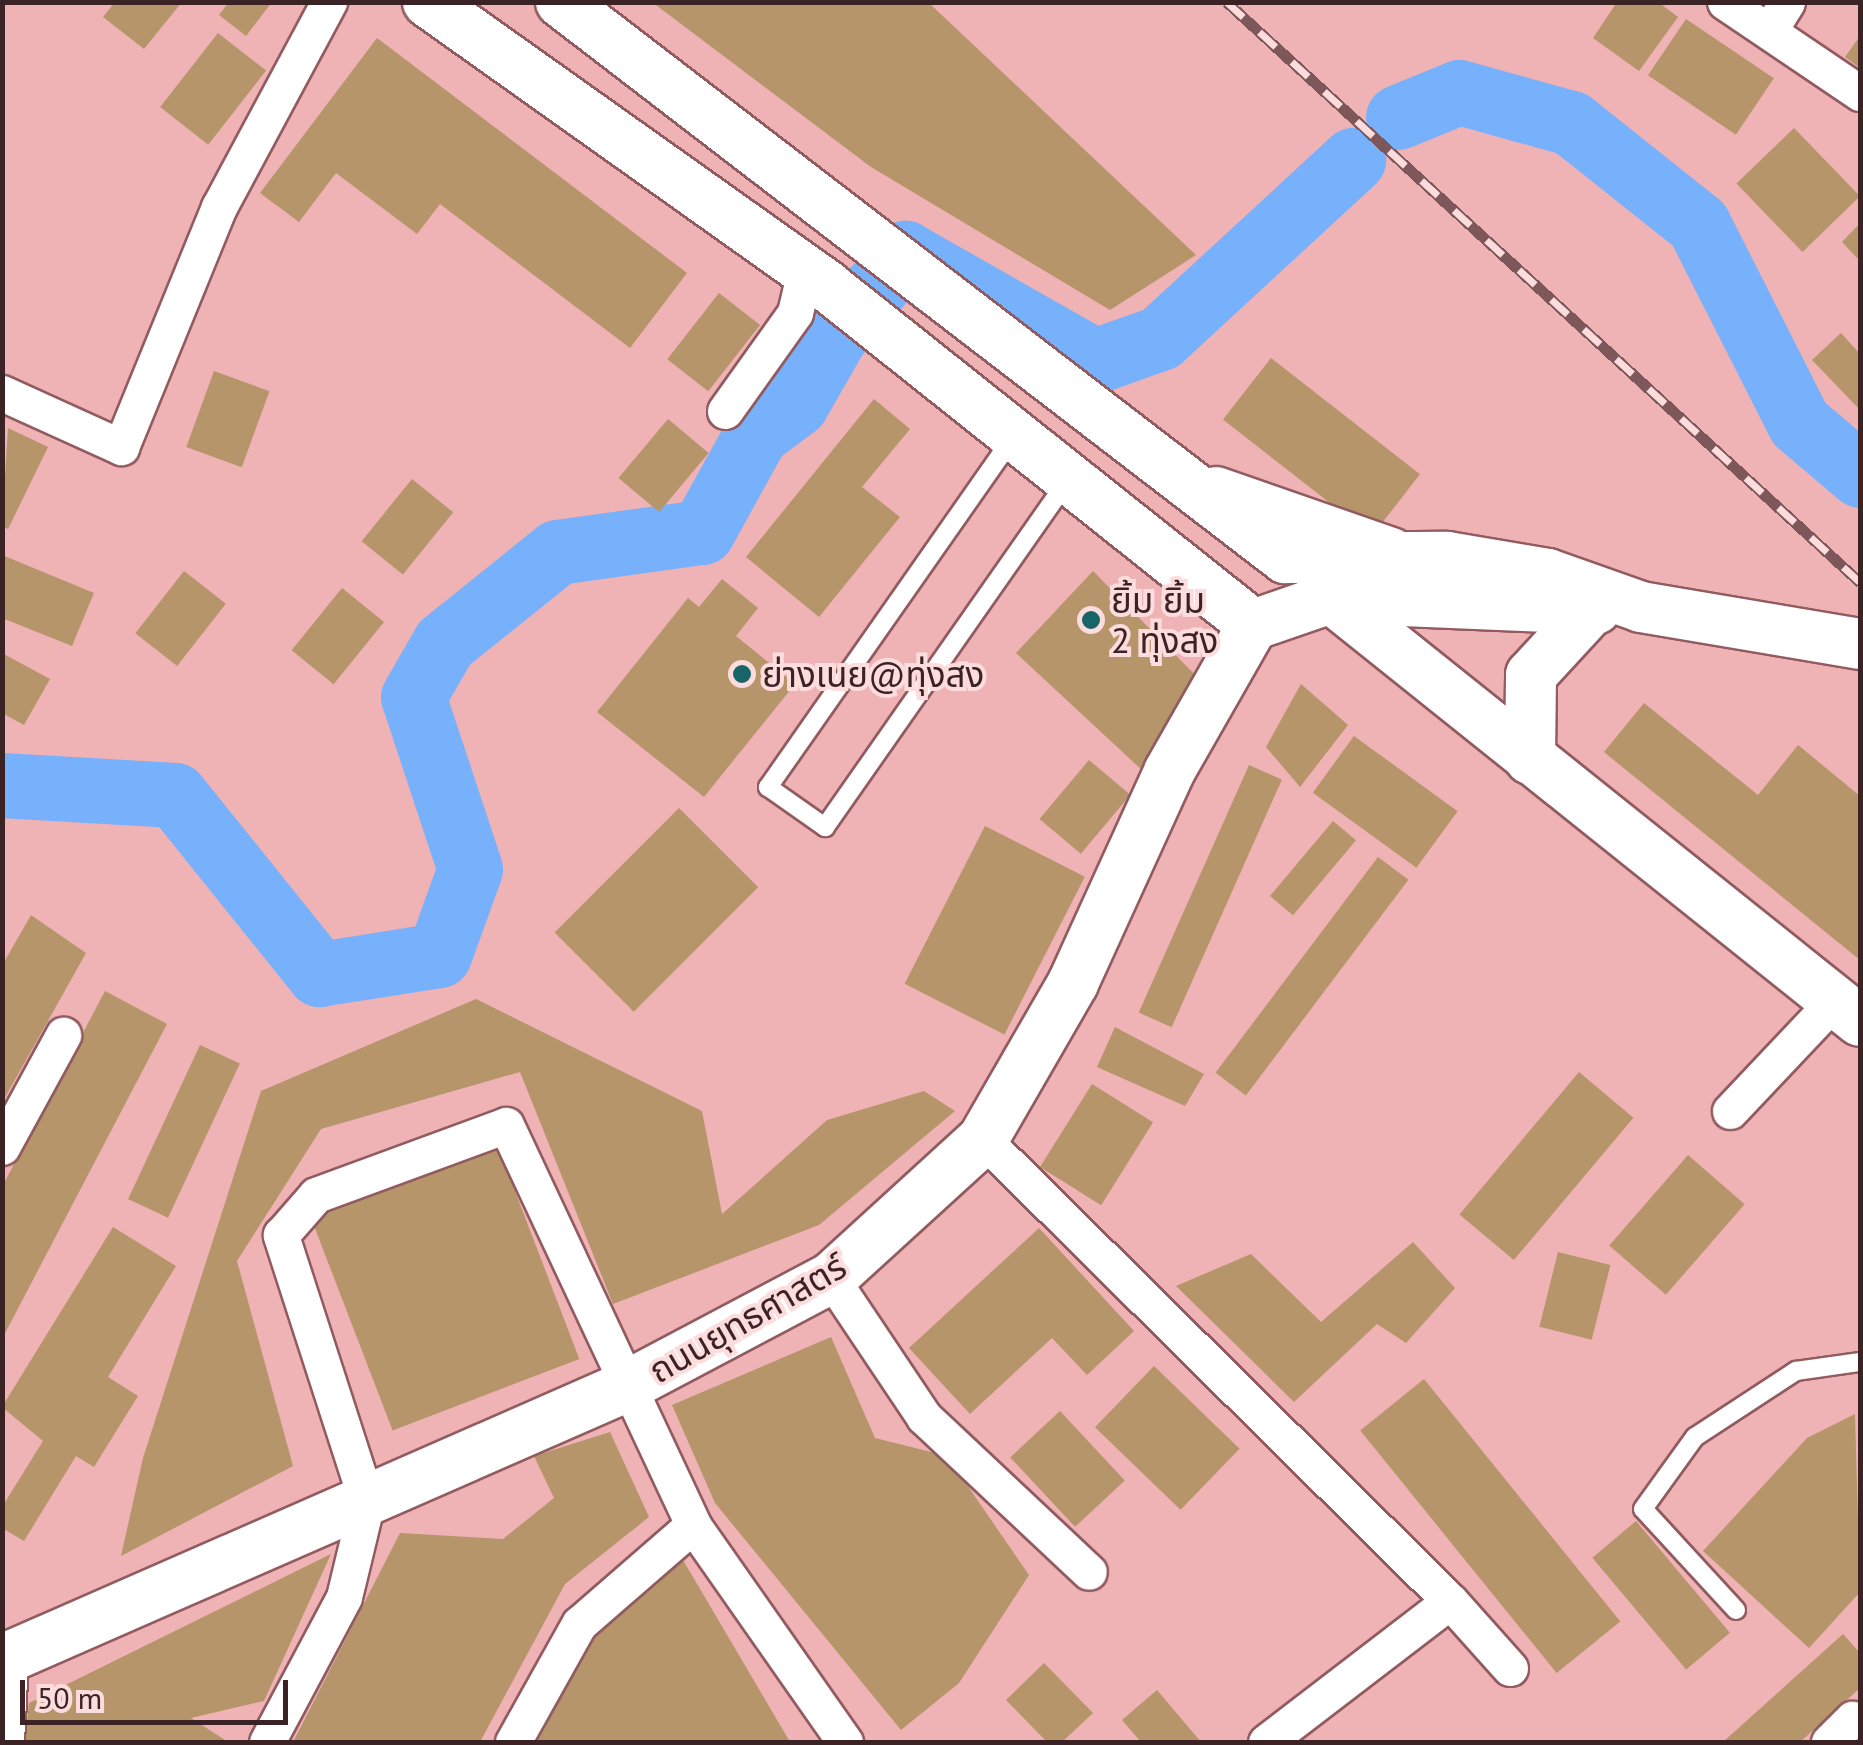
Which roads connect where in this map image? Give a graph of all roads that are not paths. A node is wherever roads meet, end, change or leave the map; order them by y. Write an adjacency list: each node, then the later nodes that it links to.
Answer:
1 (329, 2): 8 (street)
2 (428, 2): 7 (main road)
3 (561, 2): 12 (main road)
4 (1725, 2): 5 (street)
5 (1778, 17): 6 (street)
6 (1860, 93)
7 (816, 278): 9 (street); 10 (main road)
8 (2, 392)
9 (724, 411)
10 (1015, 434): 11 (main road); 11 (lane)
11 (1070, 478): 18 (main road)
12 (1183, 481): 13 (main road); 14 (main road)
13 (1284, 558): 14 (main road); 15 (street)
14 (1401, 558): 16 (main road)
15 (1331, 598): 17 (main road); 18 (main road); 20 (main road)
16 (1641, 608): 17 (main road); 19 (main road)
17 (1592, 609): 20 (main road)
18 (1253, 625): 24 (main road, ถนนยุทธศาสตร์)
19 (1860, 644)
20 (1530, 760): 21 (main road)
21 (1847, 1011): 23 (street)
22 (63, 1034): 25 (street)
23 (1730, 1111)
24 (983, 1139): 26 (main road, ถนนยุทธศาสตร์); 32 (street)
25 (2, 1147)
26 (831, 1278): 28 (main road, ถนนยุทธศาสตร์); 31 (street)
27 (1860, 1362): 33 (lane)
28 (623, 1388): 29 (main road, ถนนยุทธศาสตร์); 29 (street); 30 (street)
29 (367, 1502): 34 (main road, ถนนยุทธศาสตร์); 37 (street)
30 (693, 1526): 38 (street); 39 (street)
31 (1089, 1572)
32 (1450, 1600): 35 (street); 40 (street)
33 (1736, 1610)
34 (6, 1658): 36 (street)
35 (1510, 1668)
36 (6, 1742)
37 (267, 1742)
38 (513, 1742)
39 (845, 1742)
40 (1266, 1742)

